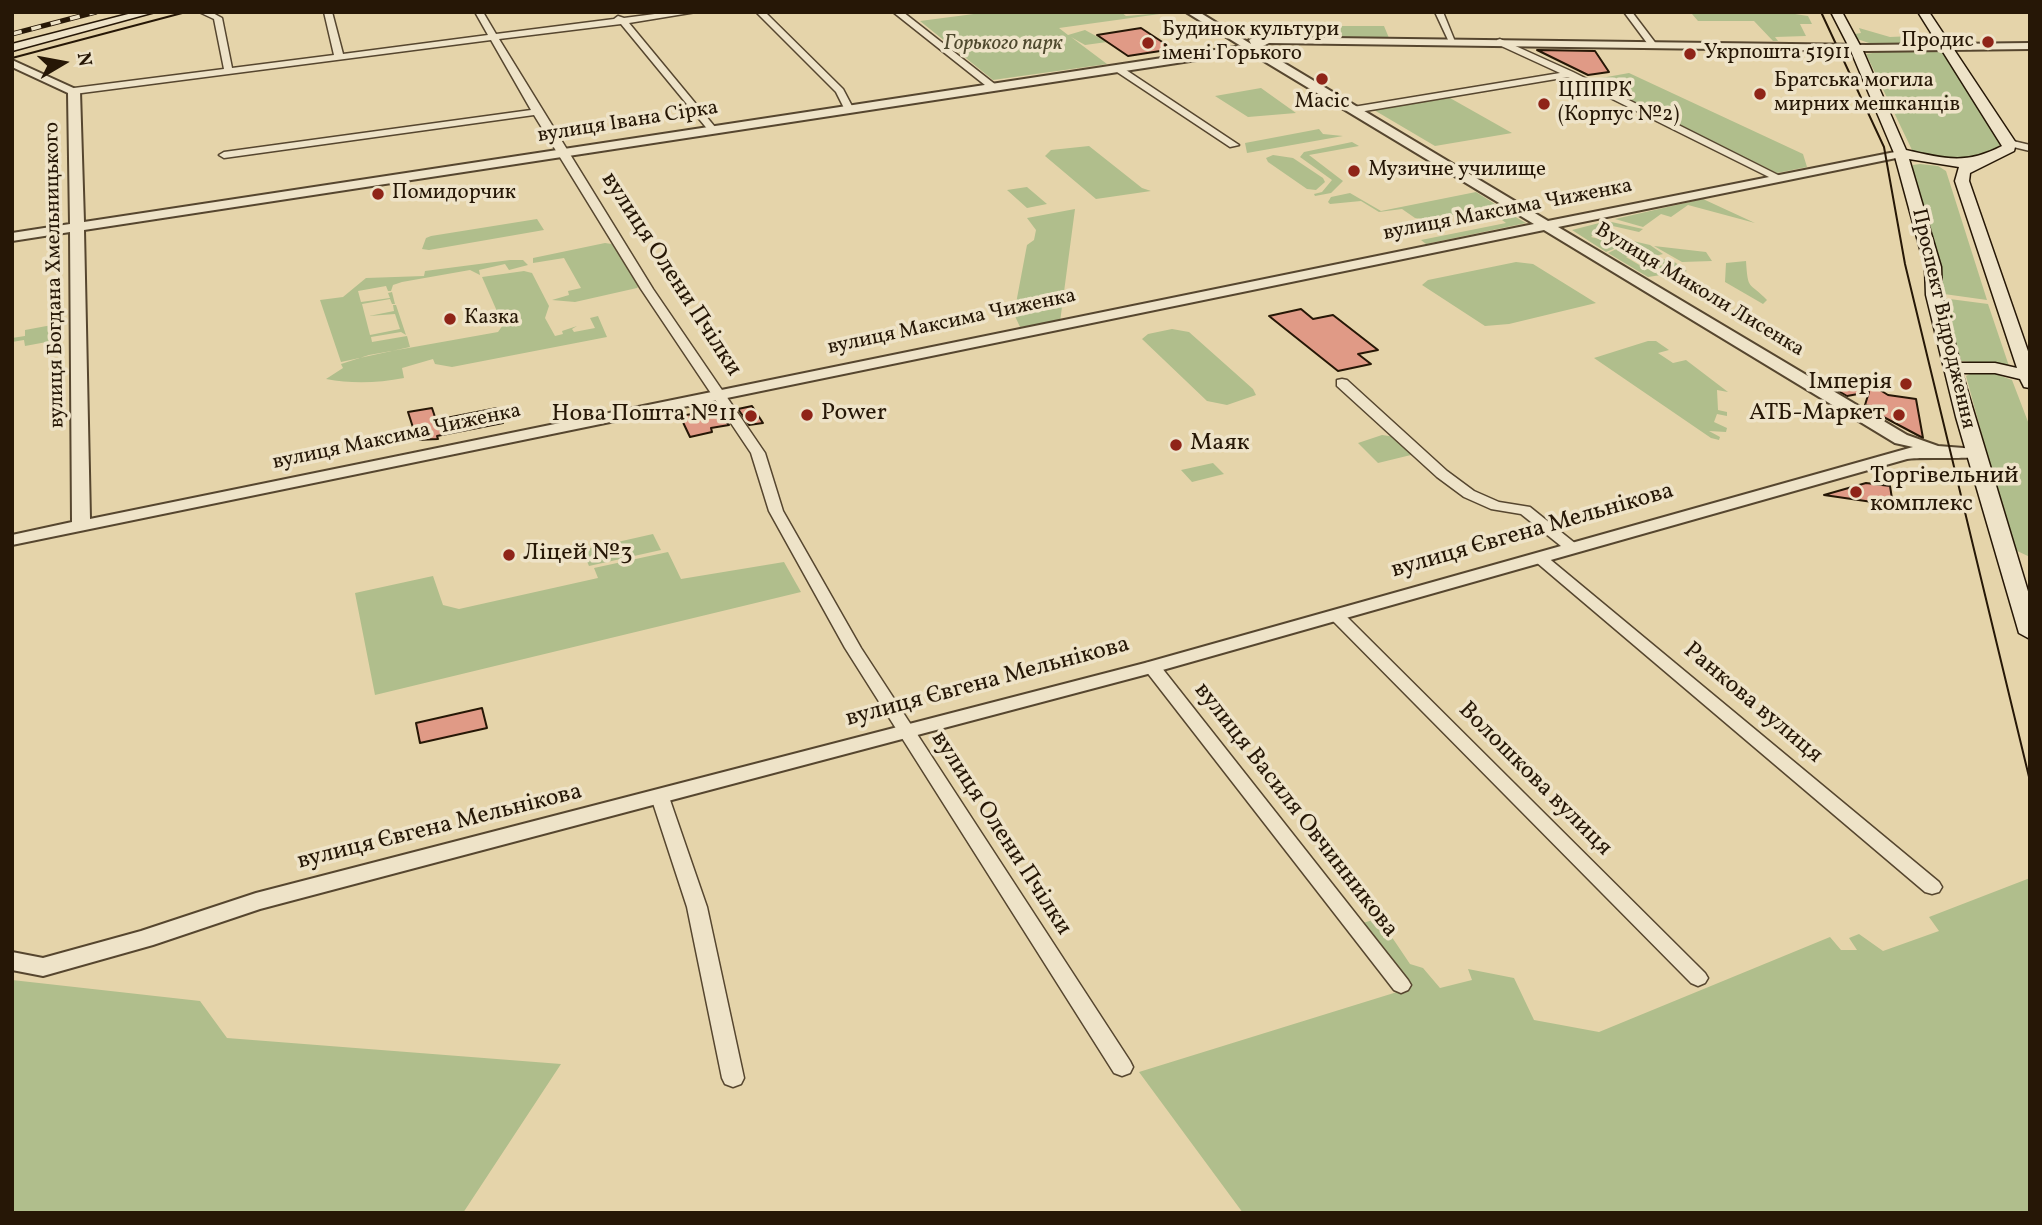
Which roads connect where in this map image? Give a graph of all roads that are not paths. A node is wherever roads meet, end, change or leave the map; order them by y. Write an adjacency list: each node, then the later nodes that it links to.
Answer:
1 (150, 12): 26 (main road)
2 (203, 12): 32 (street)
3 (328, 12): 29 (street)
4 (479, 12): 16 (street, вулиця Олени Пчілки)
5 (611, 12): 15 (street)
6 (692, 12): 14 (street)
7 (760, 12): 36 (street)
8 (897, 12): 34 (street)
9 (1191, 12): 17 (street, Вулиця Миколи Лисенка)
10 (1439, 12): 19 (street)
11 (1628, 12): 22 (street)
12 (1836, 12): 24 (main road, Проспект Відродження)
13 (1923, 12): 25 (main road)
14 (674, 13): 15 (street)
15 (623, 21): 16 (street); 39 (street)
16 (494, 37): 29 (street); 38 (street, вулиця Олени Пчілки)
17 (1232, 37): 18 (street); 27 (street, Вулиця Миколи Лисенка)
18 (1265, 41): 19 (street); 27 (street, вулиця Івана Сірка)
19 (1453, 42): 20 (street)
20 (1500, 42): 21 (street); 28 (street)
21 (1535, 43): 22 (street); 28 (street)
22 (1653, 45): 24 (street)
23 (2030, 46): 25 (street)
24 (1855, 47): 25 (street); 44 (main road, Проспект Відродження)
25 (1945, 47): 40 (main road)
26 (12, 48)
27 (1251, 48): 31 (street, вулиця Івана Сірка); 37 (street, Вулиця Миколи Лисенка)
28 (1527, 53): 33 (street)
29 (339, 56): 32 (street)
30 (12, 63): 35 (street, вулиця Богдана Хмельницького)
31 (1117, 68): 34 (street, вулиця Івана Сірка); 41 (street)
32 (228, 69): 35 (street)
33 (1570, 74): 37 (street); 47 (street)
34 (993, 87): 36 (street, вулиця Івана Сірка)
35 (74, 91): 49 (street, вулиця Богдана Хмельницького)
36 (849, 108): 39 (street, вулиця Івана Сірка)
37 (1353, 110): 48 (street, Вулиця Миколи Лисенка)
38 (537, 112): 43 (street, вулиця Олени Пчілки); 45 (street)
39 (712, 129): 43 (street, вулиця Івана Сірка)
40 (2009, 143): 42 (street); 46 (main road)
41 (1234, 145)
42 (2030, 148)
43 (562, 153): 49 (street, вулиця Івана Сірка); 54 (street, вулиця Олени Пчілки)
44 (1901, 153): 46 (main road); 47 (street, вулиця Максима Чиженка); 51 (main road, Проспект Відродження)
45 (224, 155)
46 (1985, 160): 52 (main road)
47 (1781, 179): 48 (street, вулиця Максима Чиженка)
48 (1551, 226): 54 (street, вулиця Максима Чиженка); 55 (street, Вулиця Миколи Лисенка)
49 (77, 228): 50 (street, вулиця Івана Сірка); 57 (street, вулиця Богдана Хмельницького)
50 (12, 237)
51 (1953, 368): 52 (main road); 56 (main road, Проспект Відродження)
52 (2029, 379)
53 (1342, 383): 59 (street)
54 (719, 394): 57 (street, вулиця Максима Чиженка); 66 (street, вулиця Олени Пчілки)
55 (1903, 446): 56 (street, вулиця Євгена Мельнікова); 59 (street, вулиця Євгена Мельнікова)
56 (1976, 454): 60 (main road, Проспект Відродження)
57 (81, 526): 58 (street, вулиця Максима Чиженка)
58 (12, 540)
59 (1571, 547): 61 (street, вулиця Євгена Мельнікова)
60 (2007, 554): 62 (main road); 64 (main road, Проспект Відродження)
61 (1541, 559): 63 (street, вулиця Євгена Мельнікова); 68 (street, Ранкова вулиця)
62 (2030, 561)
63 (1337, 616): 65 (street, вулиця Євгена Мельнікова); 70 (street, Волошкова вулиця)
64 (2030, 633)
65 (1152, 667): 66 (street, вулиця Євгена Мельнікова); 71 (street, вулиця Василя Овчинникова)
66 (905, 732): 67 (street, вулиця Євгена Мельнікова); 72 (street, вулиця Олени Пчілки)
67 (660, 797): 69 (street, вулиця Євгена Мельнікова); 73 (street)
68 (1932, 887)
69 (12, 961)
70 (1698, 978)
71 (1401, 985)
72 (1122, 1067)
73 (733, 1078)

